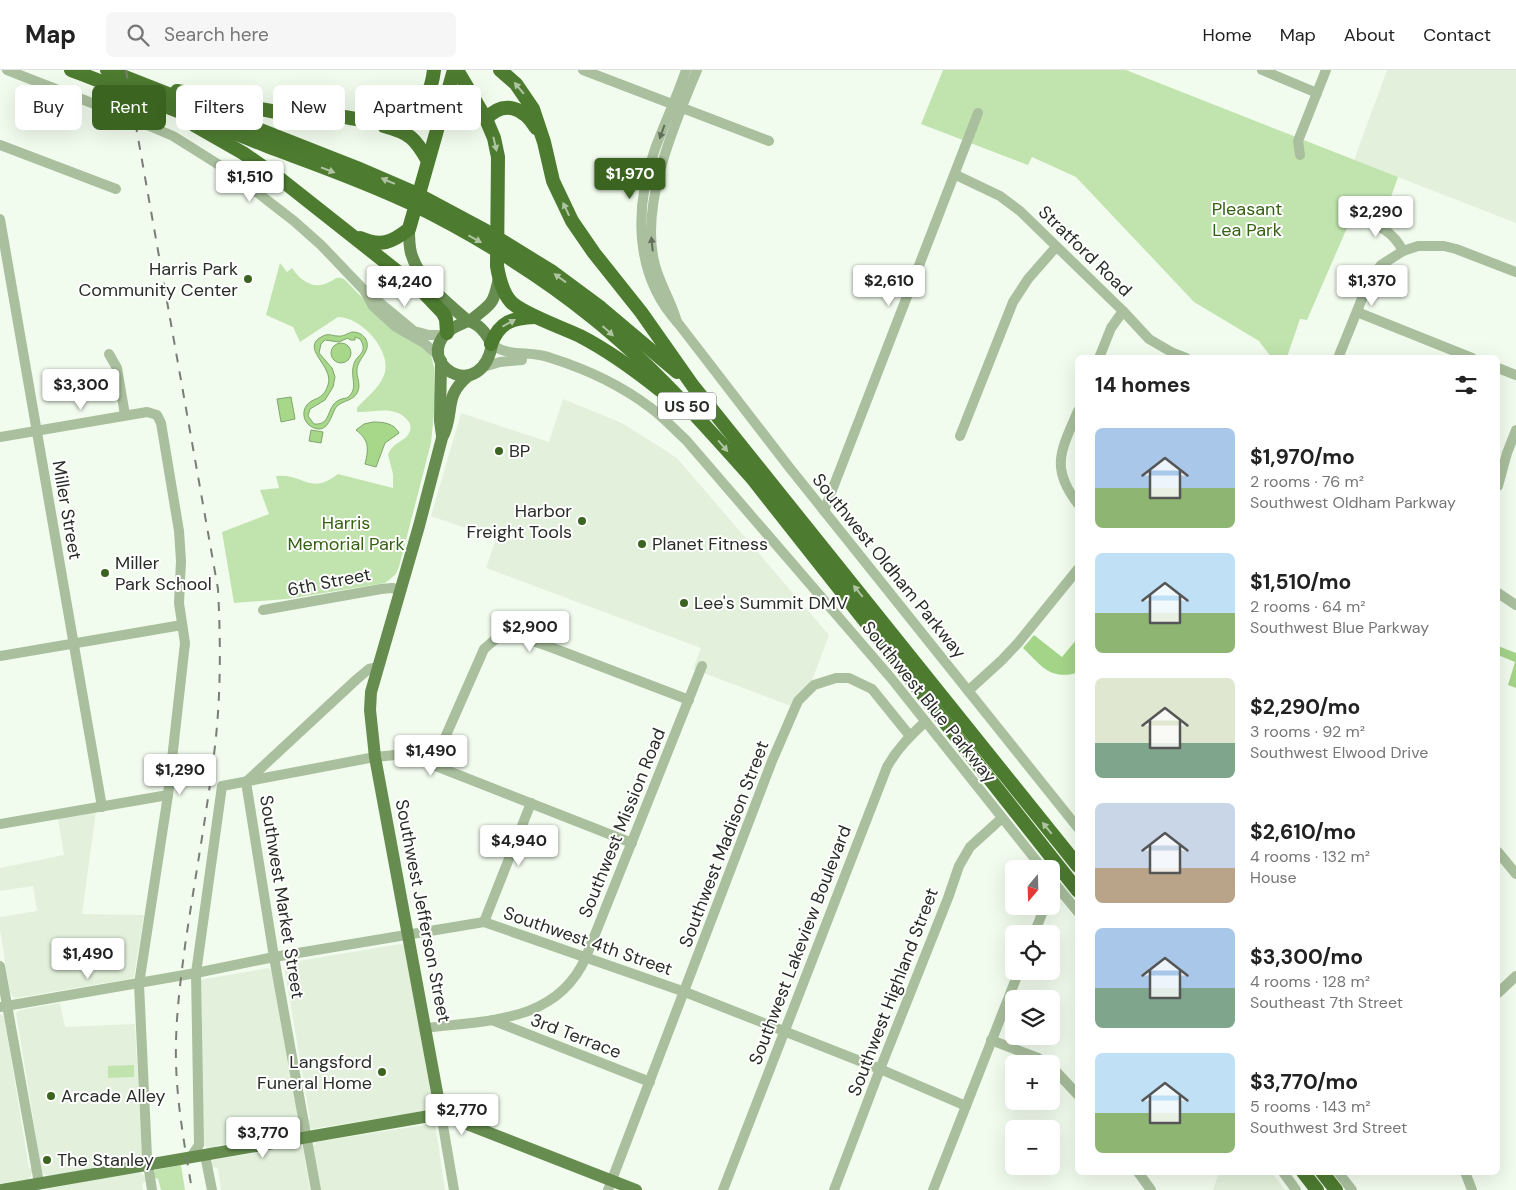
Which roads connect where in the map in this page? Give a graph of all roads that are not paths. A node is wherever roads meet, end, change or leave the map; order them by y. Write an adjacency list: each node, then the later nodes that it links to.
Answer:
1 (7, 70): 40 (street)
2 (71, 70): 12 (highway, US 50)
3 (107, 70): 13 (highway, US 50)
4 (434, 70): 14 (highway)
5 (455, 70): 22 (highway); 29 (highway)
6 (500, 70): 26 (highway, one-way to 6)
7 (583, 70): 20 (street)
8 (686, 70): 20 (street, Southwest Oldham Parkway)
9 (697, 70): 20 (street, Southwest Oldham Parkway)
10 (1262, 70): 15 (street)
11 (1326, 70): 15 (street)
12 (122, 85)
13 (136, 85)
14 (431, 85)
15 (1317, 92): 28 (street)
16 (166, 94): 23 (highway)
17 (166, 99): 58 (highway, US 50, one-way to 17)
18 (166, 100): 61 (highway, US 50, one-way to 61)
19 (166, 102): 35 (highway)
20 (677, 106): 25 (street); 69 (street, Southwest Oldham Parkway)
21 (978, 113): 30 (street)
22 (486, 118): 26 (highway); 38 (highway, one-way to 38)
23 (355, 119)
24 (398, 130): 29 (highway)
25 (769, 141)
26 (544, 142): 58 (highway, one-way to 26)
27 (0, 145): 31 (street)
28 (1300, 155)
29 (426, 166): 34 (highway)
30 (956, 175): 36 (street, Stratford Road); 69 (street)
31 (116, 189)
32 (1358, 218): 37 (street)
33 (0, 220): 63 (street, Miller Street)
34 (410, 226): 35 (highway); 44 (main road)
35 (348, 232): 45 (highway)
36 (1056, 247): 41 (street, Stratford Road); 64 (street)
37 (1403, 251): 39 (street); 42 (street)
38 (498, 272): 43 (highway); 44 (main road)
39 (1516, 272)
40 (364, 290): 45 (street); 52 (street)
41 (1123, 311): 49 (street); 50 (street, Stratford Road)
42 (1357, 312): 47 (street); 51 (street)
43 (537, 316): 46 (highway, one-way to 43); 61 (highway)
44 (469, 321): 45 (main road); 46 (main road)
45 (446, 334): 52 (main road)
46 (491, 345): 53 (street, Southwest Blue Parkway); 54 (main road)
47 (1450, 353)
48 (109, 354): 59 (street)
49 (1100, 355)
50 (1176, 355)
51 (1339, 355)
52 (440, 359): 57 (main road); 66 (main road, Southwest Jefferson Street)
53 (566, 364): 54 (street, Southwest Blue Parkway); 82 (street, Southwest Blue Parkway)
54 (480, 368): 57 (main road)
55 (1500, 369): 56 (street)
56 (1516, 375)
57 (468, 376): 66 (main road, Southwest Jefferson Street)
58 (693, 386): 96 (highway, US 50, one-way to 58)
59 (126, 415): 63 (street); 75 (street)
60 (1075, 418): 68 (street)
61 (704, 424): 98 (highway, US 50, one-way to 98)
62 (1516, 430): 67 (street)
63 (37, 431): 65 (street); 76 (street, Miller Street)
64 (960, 436)
65 (0, 438)
66 (442, 438): 71 (main road, Southwest Jefferson Street)
67 (1500, 479)
68 (1075, 500)
69 (824, 510): 80 (street, Southwest Oldham Parkway)
70 (1075, 573): 80 (street)
71 (401, 590): 74 (street, 6th Street); 79 (main road, Southwest Jefferson Street)
72 (1500, 594): 73 (street)
73 (1516, 605)
74 (263, 610)
75 (182, 624): 76 (street); 87 (street)
76 (74, 642): 77 (street); 89 (street, Miller Street)
77 (0, 656)
78 (702, 666): 81 (street, Southwest Mission Road)
79 (378, 667): 84 (main road, Southwest Jefferson Street); 86 (street, Southwest Market Street)
80 (968, 691): 92 (street, Southwest Oldham Parkway)
81 (689, 700): 85 (street); 93 (street, Southwest Mission Road)
82 (925, 722): 83 (street, Southwest Lakeview Boulevard); 90 (street, Southwest Blue Parkway)
83 (910, 736): 110 (street, Southwest Madison Street); 115 (street, Southwest Lakeview Boulevard)
84 (375, 757): 85 (street); 86 (street); 102 (main road, Southwest Jefferson Street)
85 (433, 765): 88 (street)
86 (246, 782): 103 (street, Southwest Market Street); 106 (street)
87 (168, 795): 89 (street); 109 (street)
88 (531, 803): 93 (street); 101 (street)
89 (102, 807): 91 (street)
90 (1002, 818): 95 (street, Southwest Blue Parkway); 118 (street, Southwest Highland Street)
91 (0, 824)
92 (1075, 824)
93 (632, 843): 104 (street, Southwest Mission Road)
94 (1500, 854): 97 (street)
95 (1036, 860)
96 (1075, 862)
97 (1516, 874)
98 (1075, 887)
99 (1060, 893): 100 (street)
100 (1075, 909)
101 (484, 922): 102 (street, Southwest 4th Street); 104 (street, Southwest 4th Street)
102 (408, 935): 103 (street, Southwest 4th Street); 114 (main road, Southwest Jefferson Street)
103 (274, 957): 106 (street, Southwest 4th Street); 124 (street, Southwest Market Street)
104 (586, 957): 110 (street, Southwest 4th Street); 113 (street, Southwest Mission Road)
105 (0, 966): 112 (street)
106 (196, 973): 109 (street, Southwest 4th Street); 125 (street)
107 (1516, 976): 111 (street)
108 (1015, 980): 116 (street)
109 (139, 984): 112 (street, Southwest 4th Street); 126 (street)
110 (684, 992): 115 (street, Southwest 4th Street); 120 (street, Southwest Madison Street)
111 (1500, 992)
112 (3, 1007): 134 (street)
113 (491, 1020): 114 (street, Southwest Mission Road); 120 (street, 3rd Terrace)
114 (426, 1028): 123 (main road, Southwest Jefferson Street)
115 (784, 1031): 118 (street, Southwest 4th Street); 141 (street, Southwest Lakeview Boulevard)
116 (991, 1040): 117 (street); 122 (street)
117 (1030, 1055)
118 (880, 1069): 122 (street, Southwest 4th Street); 142 (street, Southwest Highland Street)
119 (1060, 1076): 121 (street)
120 (650, 1082): 133 (street, Southwest Madison Street)
121 (1075, 1092)
122 (966, 1106): 143 (street)
123 (441, 1114): 124 (main road); 133 (main road); 139 (street, Southwest Jefferson Street)
124 (307, 1137): 125 (main road); 138 (street, Southwest Market Street)
125 (206, 1152): 126 (main road); 137 (street)
126 (148, 1164): 134 (main road); 136 (street)
127 (1140, 1175): 144 (street)
128 (1285, 1175): 145 (street)
129 (1305, 1175): 146 (highway)
130 (1324, 1175): 147 (highway)
131 (1340, 1175): 148 (street)
132 (1466, 1175): 149 (street)
133 (610, 1185): 140 (main road)
134 (40, 1187): 135 (main road)
135 (2, 1190)
136 (152, 1190)
137 (212, 1190)
138 (316, 1190)
139 (454, 1190)
140 (636, 1190)
141 (723, 1190)
142 (834, 1190)
143 (933, 1190)
144 (1151, 1190)
145 (1296, 1190)
146 (1317, 1190)
147 (1336, 1190)
148 (1352, 1190)
149 (1472, 1190)

